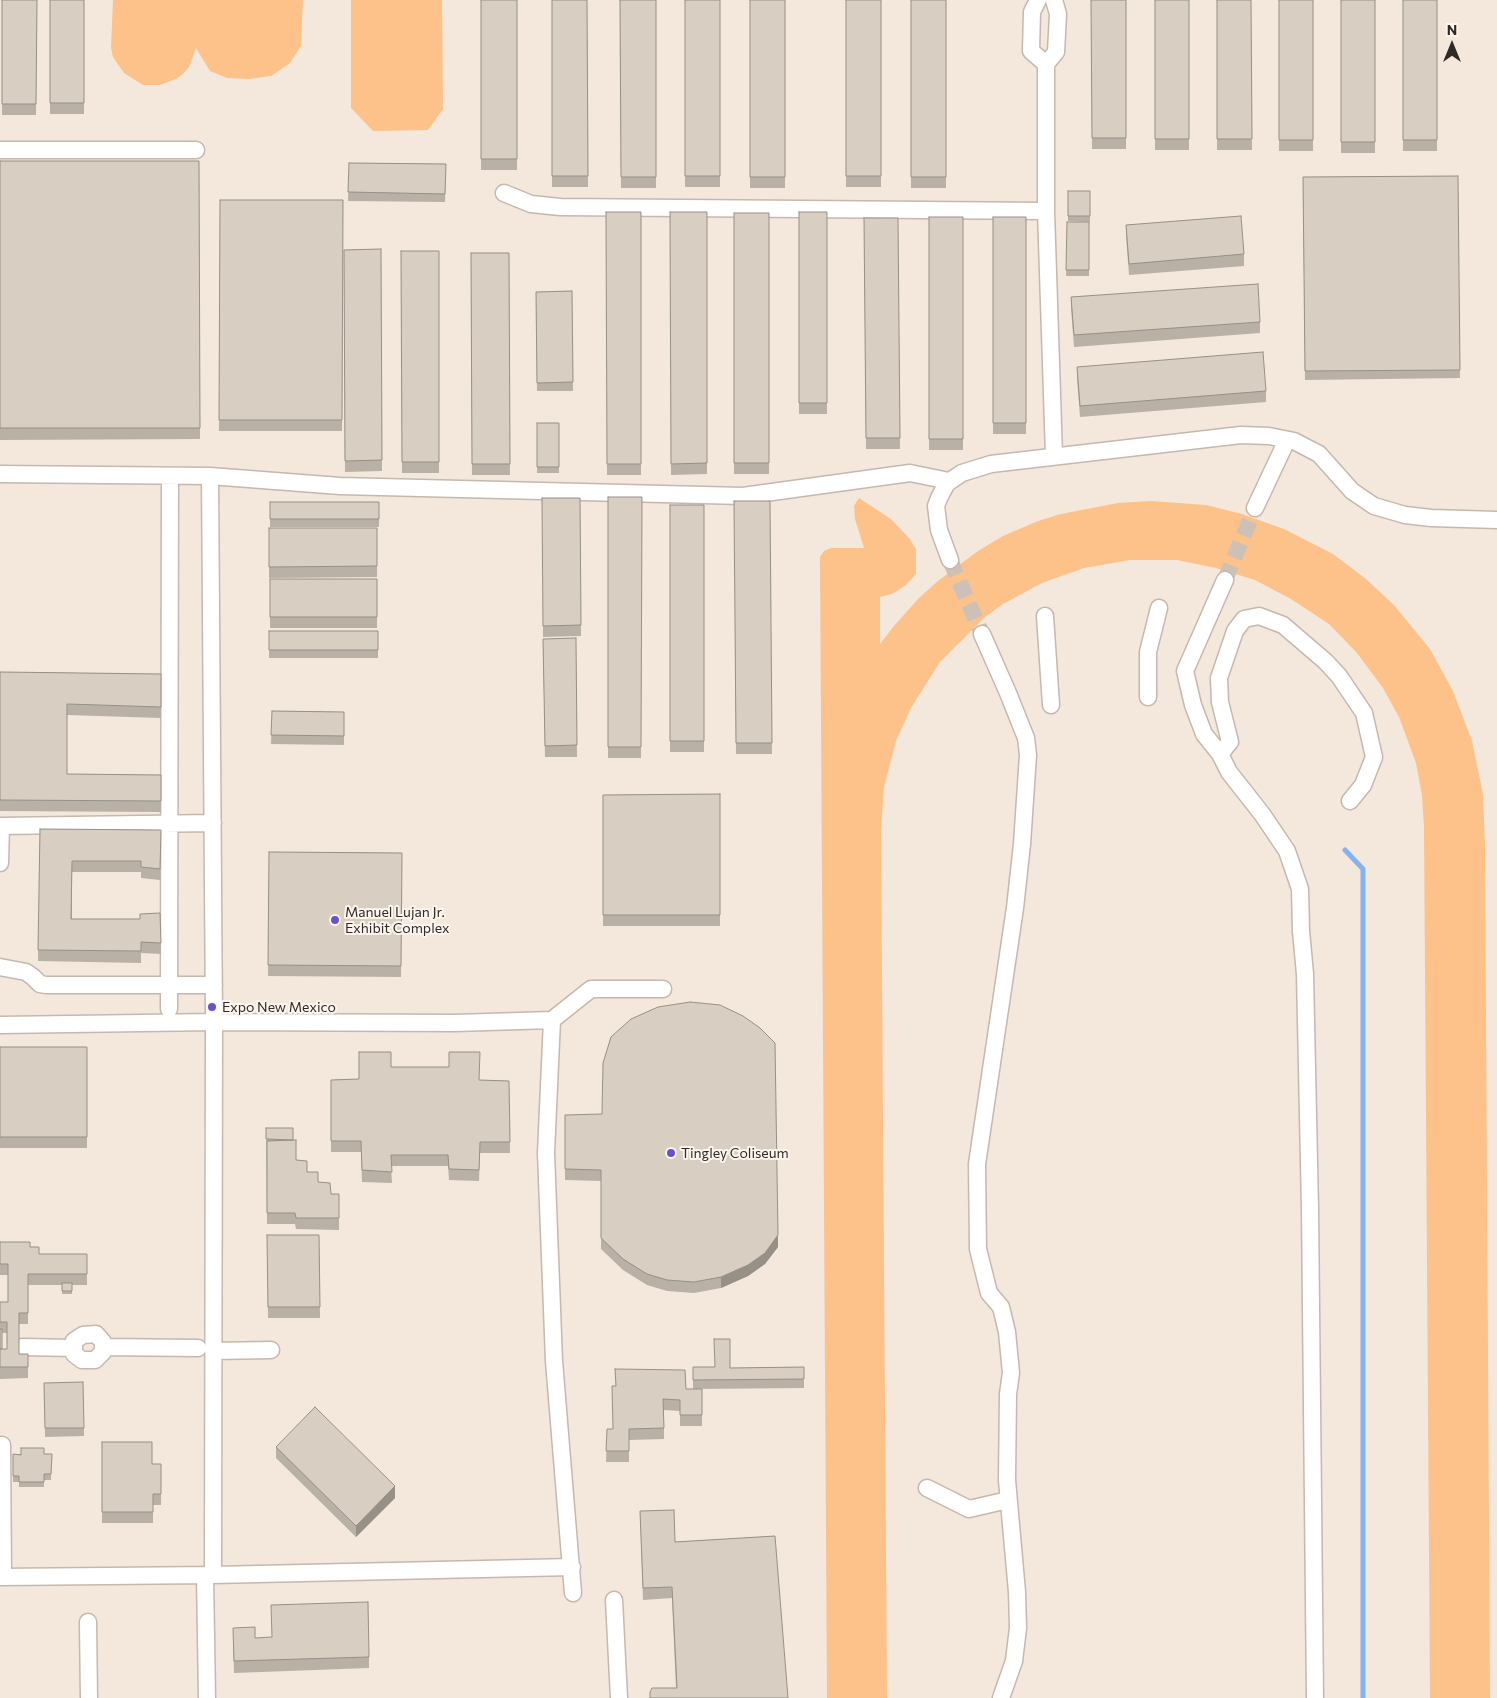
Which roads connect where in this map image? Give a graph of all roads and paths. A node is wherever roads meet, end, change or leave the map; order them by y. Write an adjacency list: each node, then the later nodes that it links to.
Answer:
1 (1038, 0): 3 (street)
2 (1054, 0): 3 (street)
3 (1046, 64): 7 (street)
4 (0, 150): 5 (street)
5 (196, 150)
6 (504, 193): 7 (street)
7 (1046, 211): 9 (street)
8 (1287, 440): 9 (street); 14 (street); 15 (street)
9 (1054, 456): 13 (street)
10 (0, 474): 11 (street)
11 (170, 476): 12 (street); 25 (street)
12 (210, 476): 13 (street); 26 (street)
13 (949, 481): 16 (street)
14 (1255, 508)
15 (1497, 520)
16 (950, 560)
17 (1225, 580): 23 (street)
18 (1159, 608): 21 (street)
19 (1045, 616): 22 (street)
20 (982, 634): 41 (street)
21 (1148, 697)
22 (1051, 705)
23 (1220, 754): 24 (street); 52 (street)
24 (1350, 801)
25 (170, 823): 26 (street); 27 (street); 29 (street)
26 (212, 823): 30 (street)
27 (0, 863)
28 (0, 967): 29 (street)
29 (168, 985): 30 (street); 32 (street)
30 (214, 985): 34 (street)
31 (663, 989): 33 (street)
32 (169, 1009)
33 (552, 1020): 34 (street); 42 (street)
34 (214, 1022): 35 (street); 37 (street)
35 (0, 1025)
36 (22, 1347): 37 (street)
37 (205, 1349): 38 (street); 43 (street)
38 (271, 1350)
39 (2, 1445): 44 (street)
40 (927, 1488): 41 (street)
41 (1008, 1500): 51 (street)
42 (572, 1567): 43 (street); 45 (street)
43 (209, 1575): 44 (street); 49 (street)
44 (1, 1577)
45 (573, 1593)
46 (614, 1600): 50 (street)
47 (88, 1622): 48 (street)
48 (89, 1698)
49 (207, 1698)
50 (619, 1698)
51 (1001, 1698)
52 (1315, 1698)

